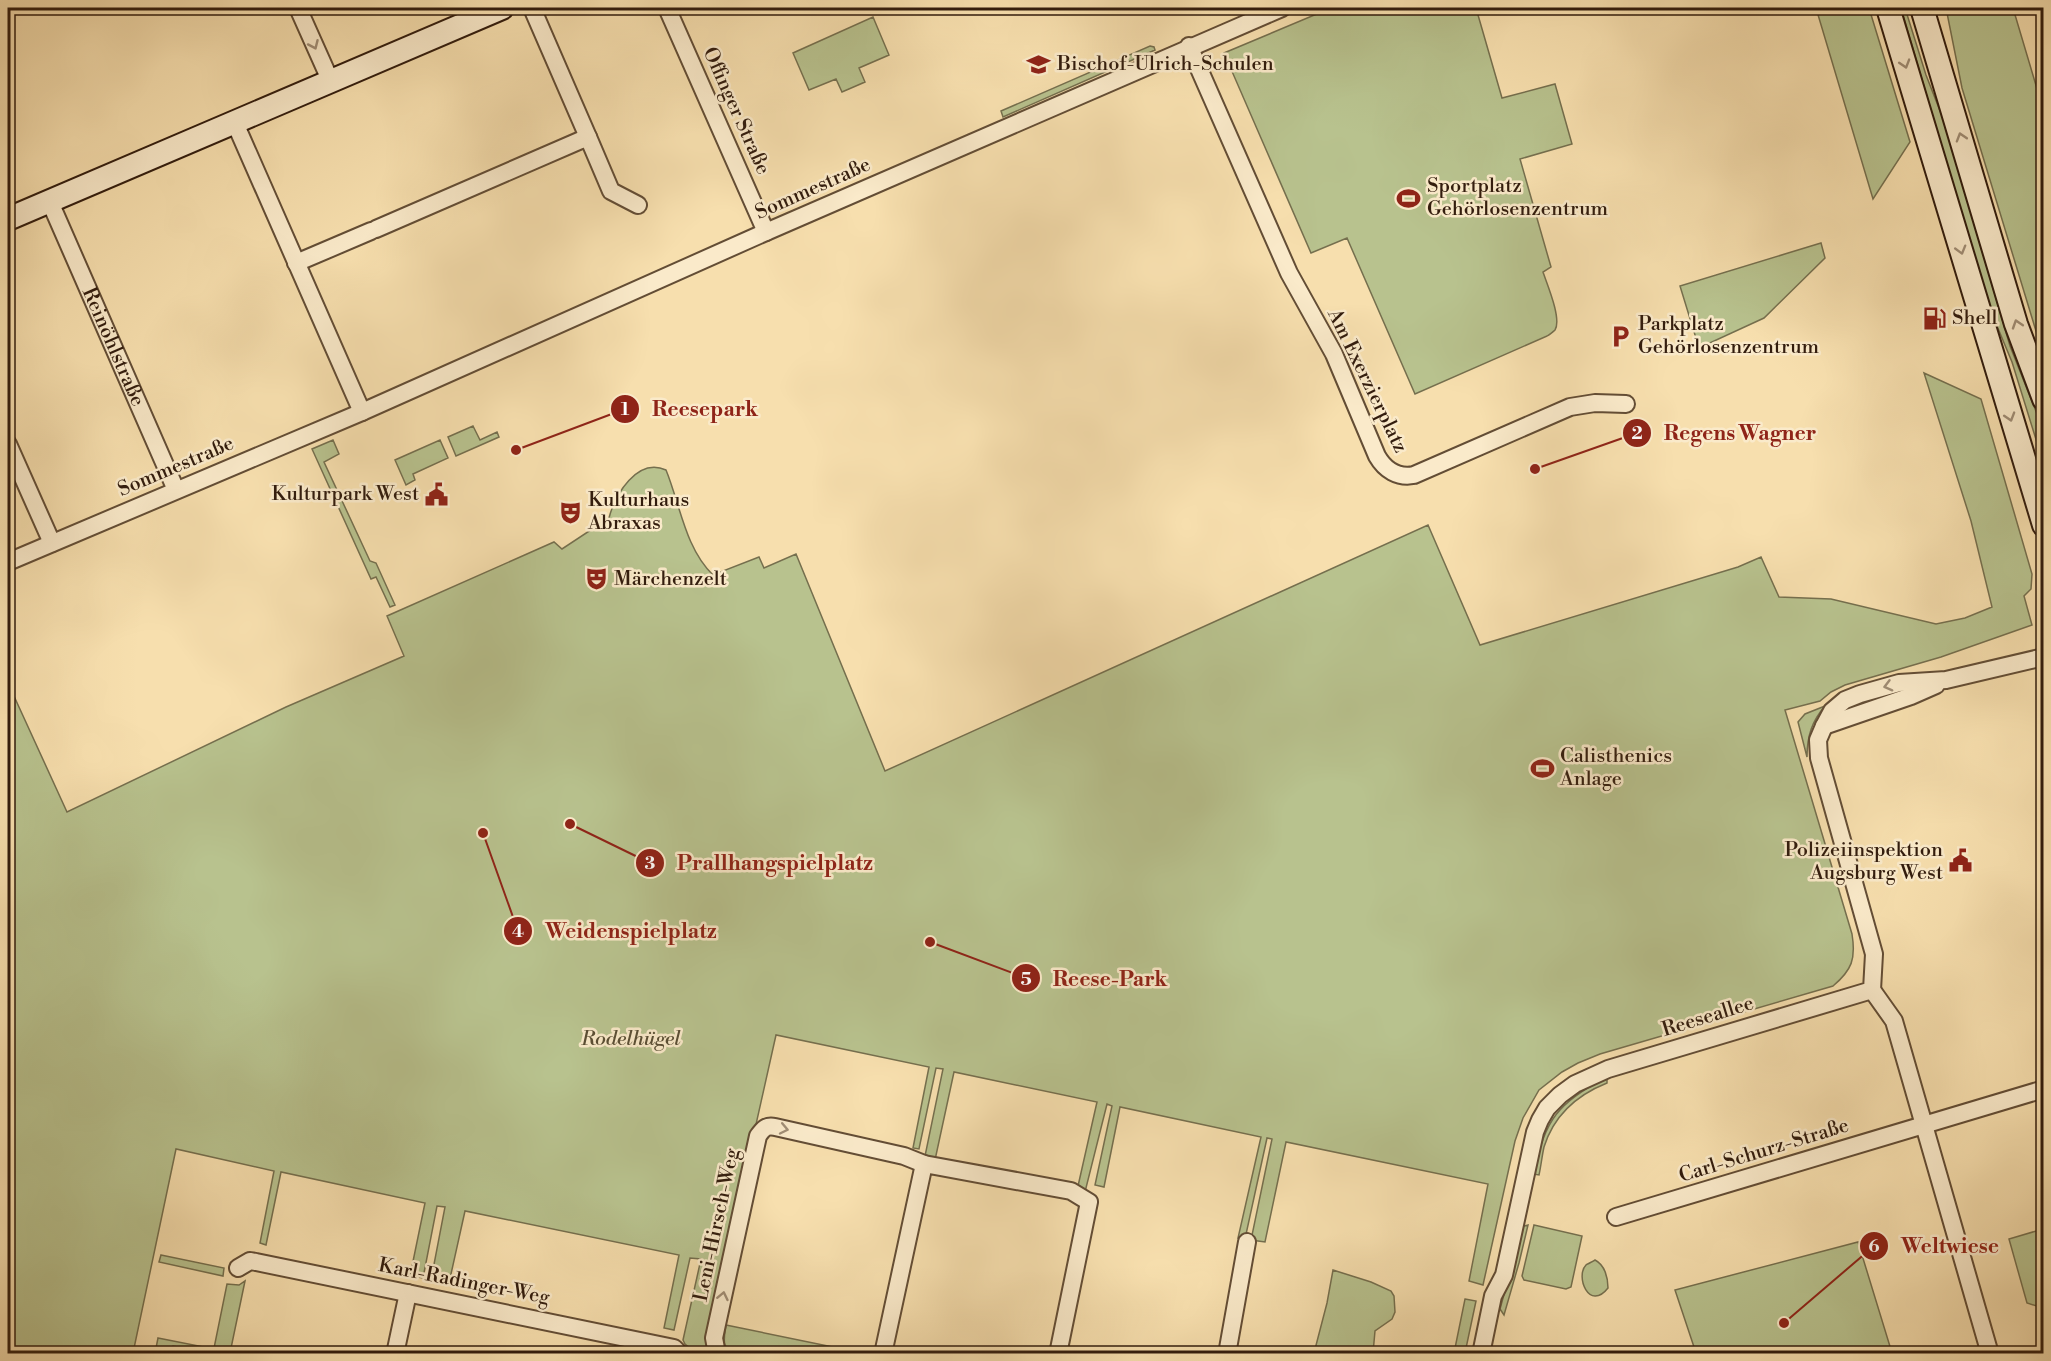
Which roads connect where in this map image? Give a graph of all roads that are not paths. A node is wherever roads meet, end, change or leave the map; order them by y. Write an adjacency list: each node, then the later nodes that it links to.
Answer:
1 (298, 8): 9 (street, one-way to 9)
2 (502, 8): 9 (main road)
3 (532, 8): 11 (street)
4 (667, 8): 15 (street, Offinger Straße)
5 (1282, 8): 8 (street, Sommestraße)
6 (1888, 8): 22 (main road, one-way to 22)
7 (1922, 8): 17 (main road, one-way to 7)
8 (1190, 46): 15 (street, Sommestraße); 18 (street, Am Exerzierplatz)
9 (331, 82): 10 (main road)
10 (235, 123): 12 (main road); 16 (street)
11 (588, 137): 13 (street); 16 (street)
12 (50, 202): 14 (main road); 21 (street, Reinöhlstraße)
13 (638, 205)
14 (8, 219)
15 (766, 232): 19 (street, Sommestraße)
16 (296, 263): 19 (street)
17 (2043, 399)
18 (1626, 404)
19 (362, 412): 21 (street, Sommestraße)
20 (8, 444): 23 (street)
21 (176, 490): 23 (street, Sommestraße)
22 (2043, 525)
23 (52, 543): 24 (street, Sommestraße)
24 (8, 562)
25 (2043, 657): 26 (street)
26 (1872, 990): 28 (street); 40 (street, Reeseallee)
27 (2043, 1089): 28 (street, Carl-Schurz-Straße)
28 (1924, 1125): 30 (street, Carl-Schurz-Straße); 41 (street)
29 (924, 1164): 36 (street, Leni-Hirsch-Weg, one-way to 29); 37 (street); 38 (street)
30 (1616, 1217)
31 (1247, 1242): 39 (street)
32 (238, 1268): 33 (street, Karl-Radinger-Weg)
33 (408, 1293): 34 (street); 35 (street, Karl-Radinger-Weg)
34 (395, 1353)
35 (680, 1353)
36 (717, 1353)
37 (883, 1353)
38 (1058, 1353)
39 (1227, 1353)
40 (1481, 1353)
41 (1990, 1353)

